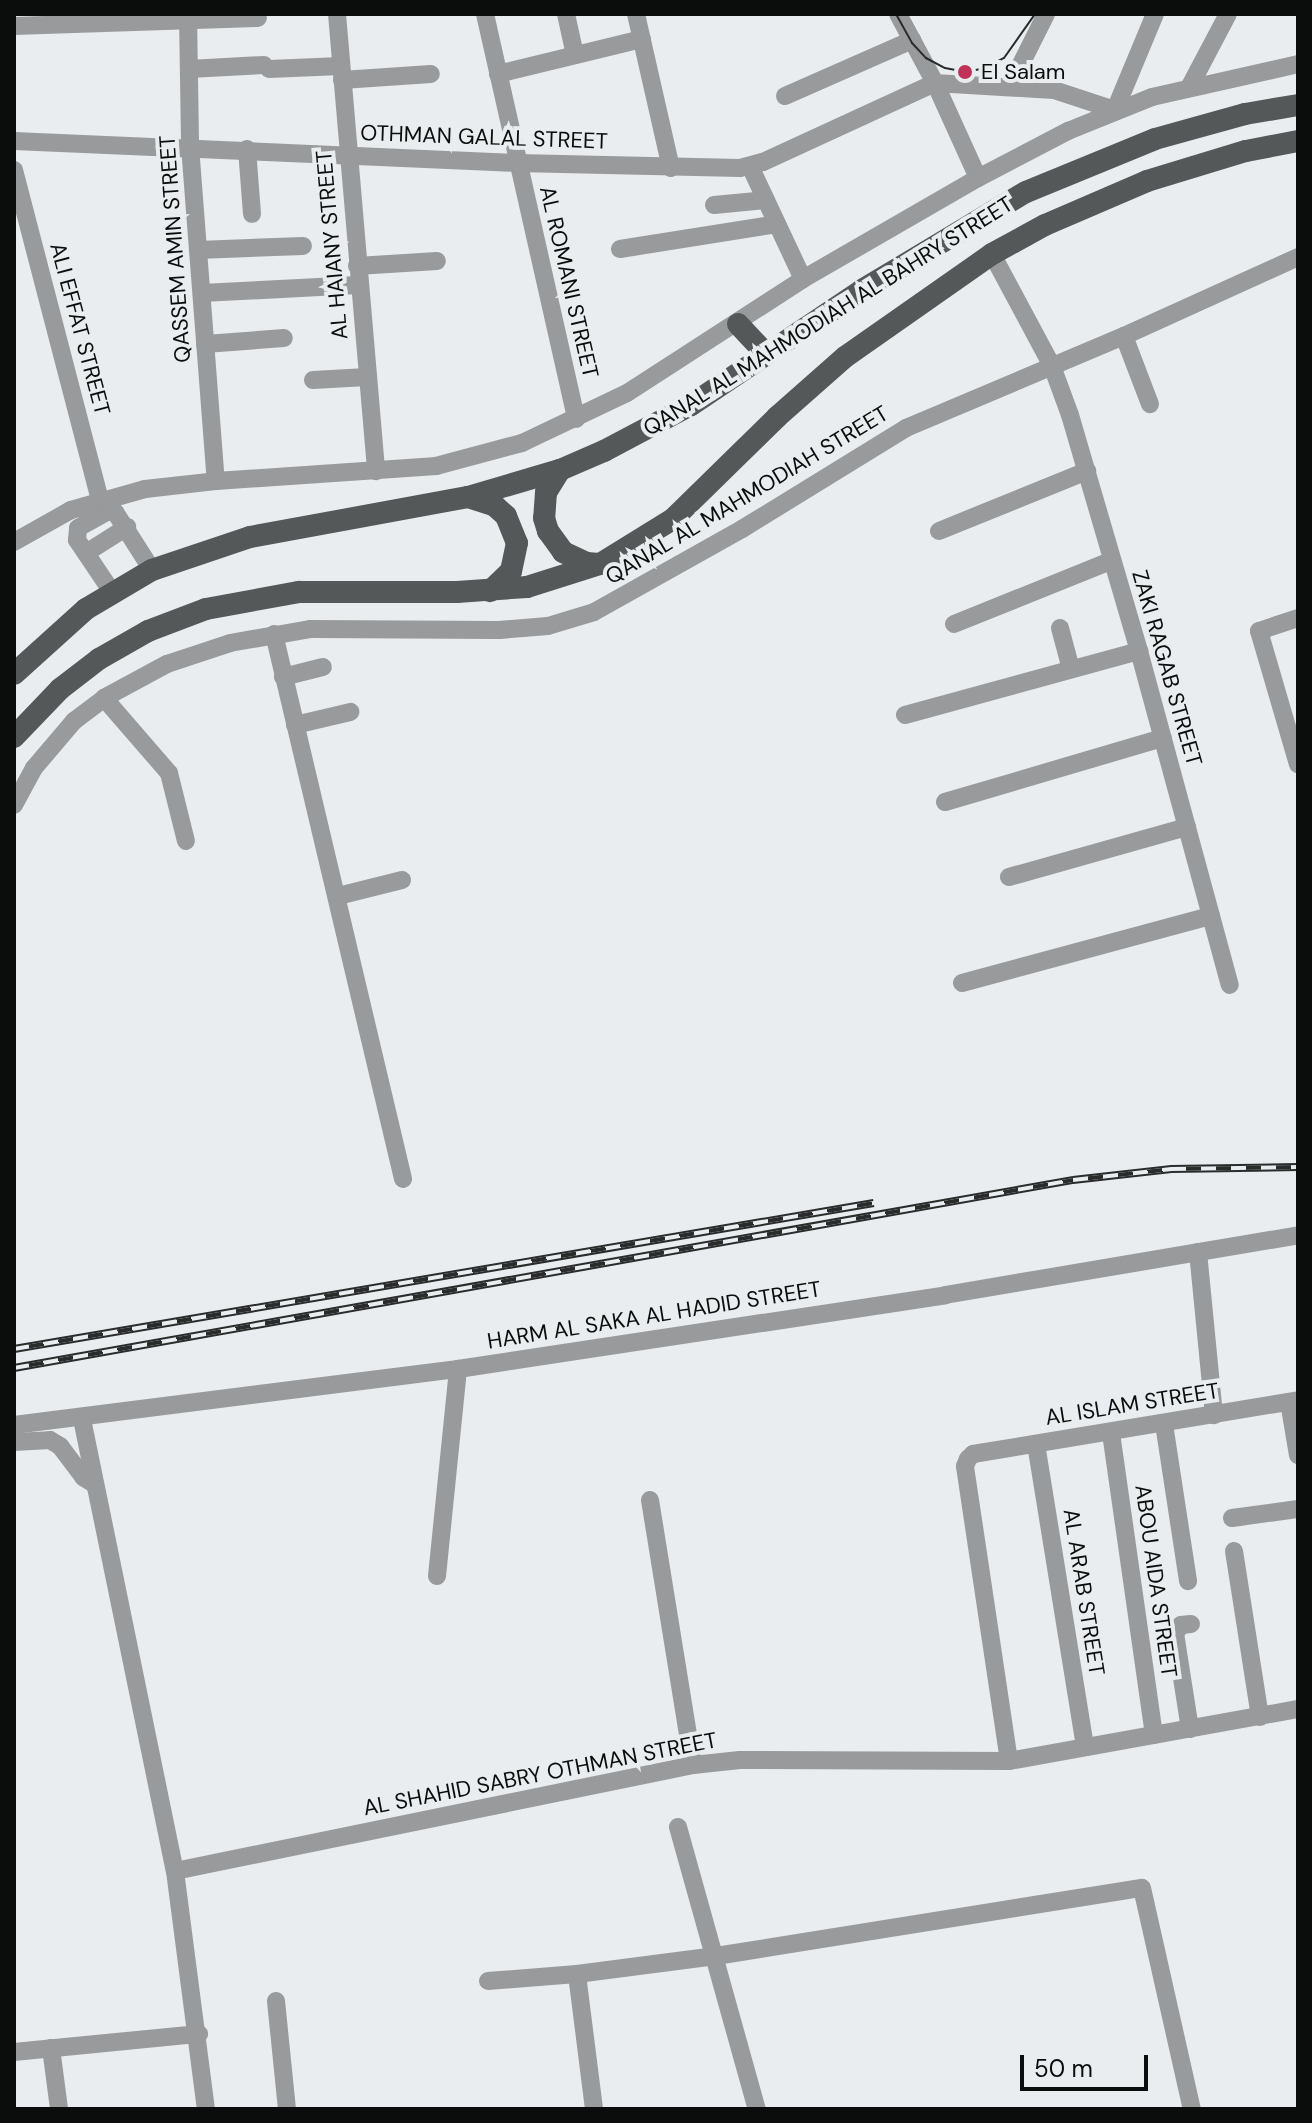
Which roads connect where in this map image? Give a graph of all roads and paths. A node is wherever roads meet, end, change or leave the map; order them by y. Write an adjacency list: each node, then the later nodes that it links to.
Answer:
1 (337, 14): 17 (street, AL HAIANY STREET)
2 (485, 14): 19 (street, AL ROMANI STREET)
3 (566, 14): 14 (street)
4 (636, 14): 12 (street)
5 (898, 14): 13 (street)
6 (1046, 14): 21 (street)
7 (1155, 14): 25 (street)
8 (1228, 14): 22 (street)
9 (188, 17): 10 (street); 11 (street); 16 (street, QASSEM AMIN STREET)
10 (258, 18)
11 (14, 26)
12 (642, 39): 14 (street); 33 (street)
13 (912, 40): 20 (street); 23 (street)
14 (575, 55): 19 (street)
15 (1298, 64): 22 (street)
16 (189, 69): 17 (street); 28 (street, QASSEM AMIN STREET)
17 (342, 73): 18 (street); 30 (street, AL HAIANY STREET)
18 (431, 74)
19 (498, 74): 31 (street, AL ROMANI STREET)
20 (935, 83): 21 (street); 32 (street, OTHMAN GALAL STREET); 35 (street)
21 (1010, 86): 25 (street)
22 (1190, 86): 25 (street)
23 (785, 96)
24 (1296, 104): 53 (main road, QANAL AL MAHMODIAH AL BAHRY STREET)
25 (1115, 110): 35 (street)
26 (14, 141): 28 (street, OTHMAN GALAL STREET)
27 (1298, 141): 43 (main road, QANAL AL MAHMODIAH AL BAHRY STREET)
28 (190, 146): 29 (street, OTHMAN GALAL STREET); 42 (street, QASSEM AMIN STREET)
29 (247, 149): 30 (street, OTHMAN GALAL STREET); 38 (street)
30 (348, 155): 31 (street, OTHMAN GALAL STREET); 46 (street, AL HAIANY STREET)
31 (517, 163): 33 (street, OTHMAN GALAL STREET); 58 (street, AL ROMANI STREET)
32 (750, 166): 33 (street, OTHMAN GALAL STREET); 36 (street)
33 (671, 168)
34 (14, 170): 64 (street, ALI EFFAT STREET)
35 (978, 178): 47 (street)
36 (766, 200): 37 (street); 39 (street)
37 (714, 205)
38 (252, 214)
39 (777, 224): 41 (street); 47 (street)
40 (303, 246): 42 (street)
41 (620, 249)
42 (198, 250): 48 (street, QASSEM AMIN STREET)
43 (992, 254): 54 (street, ZAKI RAGAB STREET); 70 (main road, QANAL AL MAHMODIAH AL BAHRY STREET)
44 (1298, 257): 50 (street, QANAL AL MAHMODIAH STREET)
45 (437, 261): 46 (street)
46 (358, 276): 48 (street); 55 (street, AL HAIANY STREET)
47 (803, 279): 49 (street)
48 (202, 293): 52 (street, QASSEM AMIN STREET)
49 (738, 324): 53 (main road); 58 (street)
50 (1124, 336): 54 (street, QANAL AL MAHMODIAH STREET); 57 (street)
51 (284, 338): 52 (street)
52 (205, 344): 62 (street, QASSEM AMIN STREET)
53 (767, 355): 59 (main road, QANAL AL MAHMODIAH AL BAHRY STREET)
54 (1052, 366): 61 (street, ZAKI RAGAB STREET); 77 (street, QANAL AL MAHMODIAH STREET)
55 (367, 377): 56 (street); 60 (street, AL HAIANY STREET)
56 (313, 380)
57 (1150, 404)
58 (576, 419): 60 (street)
59 (560, 470): 63 (main road, QANAL AL MAHMODIAH AL BAHRY STREET); 70 (main road)
60 (376, 471): 62 (street)
61 (1087, 471): 66 (street); 69 (street, ZAKI RAGAB STREET)
62 (216, 481): 64 (street)
63 (468, 497): 71 (main road, QANAL AL MAHMODIAH AL BAHRY STREET); 72 (main road)
64 (108, 503): 65 (street); 67 (street); 68 (street)
65 (127, 527): 68 (street); 71 (street)
66 (939, 531)
67 (14, 542)
68 (86, 553): 73 (street)
69 (1111, 561): 75 (street); 78 (street, ZAKI RAGAB STREET)
70 (600, 564): 72 (main road, QANAL AL MAHMODIAH AL BAHRY STREET)
71 (152, 570): 73 (main road, QANAL AL MAHMODIAH AL BAHRY STREET)
72 (490, 591): 87 (main road, QANAL AL MAHMODIAH AL BAHRY STREET)
73 (112, 592): 81 (main road, QANAL AL MAHMODIAH AL BAHRY STREET)
74 (1298, 618): 89 (street)
75 (954, 624)
76 (1060, 628): 80 (street)
77 (274, 634): 82 (street); 83 (street, QANAL AL MAHMODIAH STREET)
78 (1139, 651): 80 (street); 88 (street, ZAKI RAGAB STREET)
79 (323, 667): 82 (street)
80 (1071, 669): 85 (street)
81 (14, 674)
82 (283, 677): 86 (street)
83 (104, 698): 91 (street, QANAL AL MAHMODIAH STREET); 93 (street)
84 (350, 712): 86 (street)
85 (905, 715)
86 (295, 725): 96 (street)
87 (14, 737)
88 (1163, 738): 90 (street); 92 (street, ZAKI RAGAB STREET)
89 (1298, 764)
90 (945, 802)
91 (14, 805)
92 (1187, 827): 94 (street); 97 (street, ZAKI RAGAB STREET)
93 (186, 841)
94 (1009, 877)
95 (402, 880): 96 (street)
96 (338, 896): 100 (street)
97 (1211, 916): 98 (street); 99 (street, ZAKI RAGAB STREET)
98 (962, 983)
99 (1230, 985)
100 (403, 1179)
101 (1298, 1235): 102 (street, HARM AL SAKA AL HADID STREET)
102 (1198, 1252): 103 (street, HARM AL SAKA AL HADID STREET); 105 (street)
103 (458, 1369): 106 (street, HARM AL SAKA AL HADID STREET); 118 (street)
104 (1294, 1401): 105 (street, AL ISLAM STREET); 112 (street)
105 (1214, 1415): 107 (street, AL ISLAM STREET)
106 (82, 1419): 108 (street, HARM AL SAKA AL HADID STREET); 113 (street)
107 (1164, 1424): 109 (street, AL ISLAM STREET); 119 (street)
108 (14, 1425)
109 (1111, 1433): 111 (street, AL ISLAM STREET); 124 (street, ABOU AIDA STREET)
110 (14, 1442): 113 (street)
111 (1036, 1444): 125 (street, AL ARAB STREET); 126 (street, AL ISLAM STREET)
112 (1298, 1455)
113 (94, 1484): 129 (street)
114 (650, 1500): 127 (street)
115 (1298, 1509): 116 (street)
116 (1232, 1518)
117 (1234, 1551): 122 (street)
118 (437, 1576)
119 (1188, 1581)
120 (1191, 1624): 123 (street)
121 (1298, 1709): 122 (street, AL SHAHID SABRY OTHMAN STREET)
122 (1260, 1717): 123 (street, AL SHAHID SABRY OTHMAN STREET)
123 (1190, 1729): 124 (street, AL SHAHID SABRY OTHMAN STREET)
124 (1154, 1735): 125 (street, AL SHAHID SABRY OTHMAN STREET)
125 (1085, 1747): 126 (street, AL SHAHID SABRY OTHMAN STREET)
126 (1009, 1761): 127 (street, AL SHAHID SABRY OTHMAN STREET)
127 (693, 1765): 129 (street, AL SHAHID SABRY OTHMAN STREET)
128 (678, 1827): 130 (street)
129 (175, 1871): 134 (street)
130 (716, 1956): 131 (street); 141 (street); 142 (street)
131 (577, 1974): 132 (street); 140 (street)
132 (488, 1981)
133 (276, 2001): 139 (street)
134 (199, 2034): 135 (street); 138 (street)
135 (51, 2048): 136 (street); 137 (street)
136 (14, 2052)
137 (59, 2109)
138 (206, 2109)
139 (287, 2109)
140 (594, 2109)
141 (757, 2109)
142 (1192, 2109)

